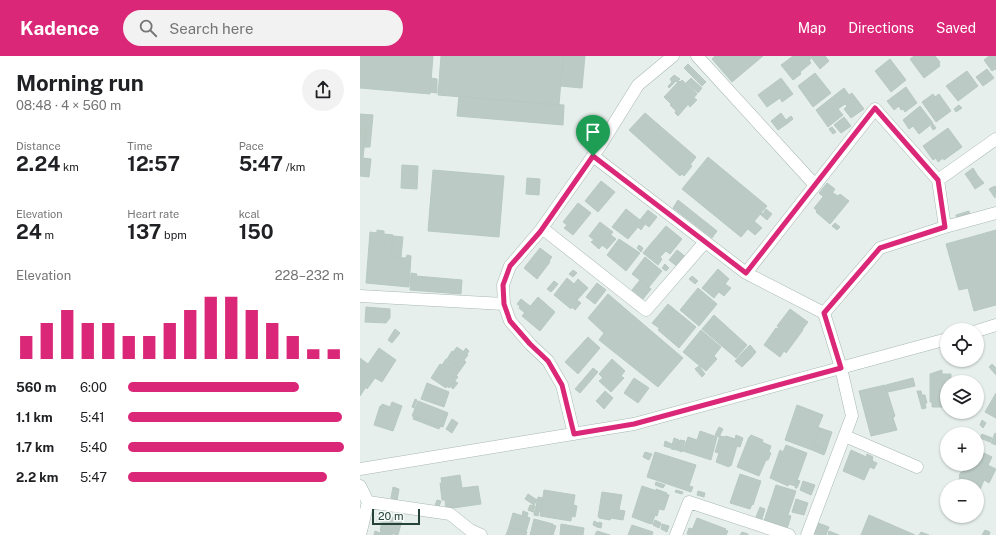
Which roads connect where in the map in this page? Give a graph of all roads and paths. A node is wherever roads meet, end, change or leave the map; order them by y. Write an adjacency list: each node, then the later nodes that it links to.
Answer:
1 (673, 56): 4 (street)
2 (697, 56): 6 (street)
3 (996, 139): 5 (street)
4 (593, 156): 9 (street); 10 (street)
5 (938, 180): 6 (street); 8 (street)
6 (815, 185): 11 (street)
7 (996, 213): 8 (street)
8 (945, 227): 14 (street)
9 (542, 228): 10 (street); 13 (street)
10 (705, 242): 11 (street)
11 (746, 273): 14 (street)
12 (360, 296): 13 (street)
13 (504, 304): 19 (street)
14 (824, 313): 18 (street)
15 (996, 325): 16 (street)
16 (984, 328)
17 (940, 341): 18 (street)
18 (841, 368): 19 (street); 20 (street)
19 (574, 434): 22 (street)
20 (844, 436): 21 (street); 29 (street)
21 (917, 467)
22 (360, 469)
23 (360, 486): 24 (street)
24 (368, 502): 25 (street); 26 (street)
25 (360, 535)
26 (481, 535)
27 (676, 535): 28 (street)
28 (789, 535)
29 (807, 535)

